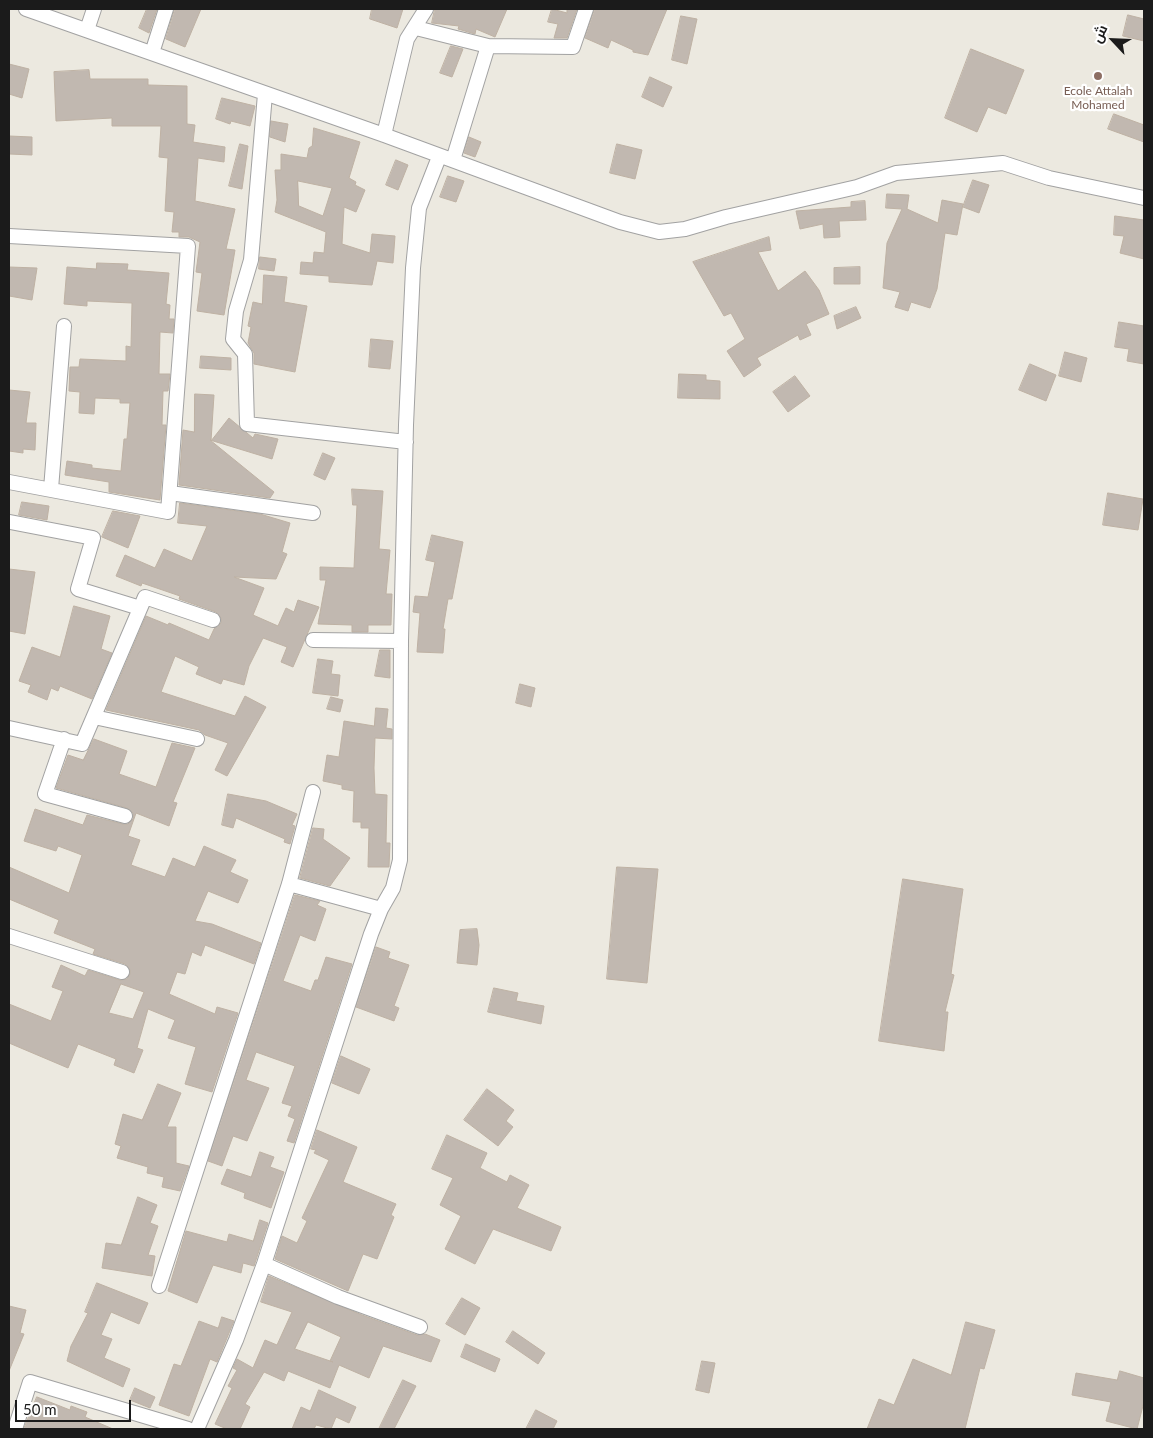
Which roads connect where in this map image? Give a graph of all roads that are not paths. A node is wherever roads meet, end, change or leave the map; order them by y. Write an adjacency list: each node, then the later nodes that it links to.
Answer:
1 (26, 9): 7 (street)
2 (94, 9): 7 (street)
3 (166, 9): 9 (street)
4 (426, 9): 6 (street)
5 (586, 9): 8 (street)
6 (416, 28): 8 (street); 11 (street)
7 (87, 30): 9 (street)
8 (488, 46): 12 (street)
9 (152, 53): 10 (street)
10 (265, 94): 11 (street); 16 (street)
11 (384, 135): 12 (street)
12 (446, 158): 13 (street); 16 (street)
13 (1144, 198)
14 (9, 236): 19 (street)
15 (64, 326): 18 (street)
16 (406, 442): 25 (street)
17 (9, 482): 18 (street)
18 (51, 489): 19 (street)
19 (170, 493): 20 (street)
20 (313, 513)
21 (10, 522): 22 (street)
22 (140, 608): 23 (street); 26 (street)
23 (213, 620)
24 (313, 640): 25 (street)
25 (401, 640): 33 (street)
26 (94, 717): 28 (street); 29 (street)
27 (9, 728): 28 (street)
28 (64, 739): 31 (street)
29 (197, 739)
30 (313, 792): 32 (street)
31 (124, 816)
32 (289, 884): 33 (street); 37 (street)
33 (381, 909): 36 (street)
34 (9, 936): 35 (street)
35 (122, 972)
36 (264, 1264): 38 (street); 41 (street)
37 (159, 1286)
38 (420, 1328)
39 (15, 1429): 40 (street)
40 (188, 1429)
41 (197, 1429)

